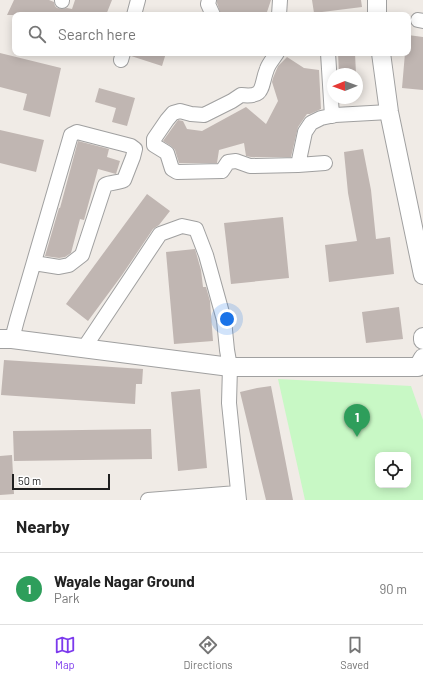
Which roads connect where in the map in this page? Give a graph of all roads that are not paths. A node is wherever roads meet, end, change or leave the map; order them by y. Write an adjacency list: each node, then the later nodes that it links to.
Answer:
1 (143, 0): 5 (street)
2 (210, 0): 6 (street)
3 (280, 0): 7 (street)
4 (377, 0): 8 (street)
5 (136, 12)
6 (212, 12)
7 (279, 12)
8 (377, 12)
9 (275, 56): 15 (street)
10 (328, 56): 13 (street)
11 (381, 56): 12 (street)
12 (389, 112): 13 (street); 17 (street)
13 (332, 116): 15 (street)
14 (325, 163): 15 (street)
15 (298, 165)
16 (34, 263): 16 (street); 19 (street)
17 (423, 275)
18 (423, 337): 20 (street)
19 (6, 339): 21 (street)
20 (423, 340)
21 (84, 348): 22 (street); 22 (street)
22 (230, 367): 23 (street); 24 (street)
23 (421, 369)
24 (238, 496): 25 (street)
25 (148, 500)

